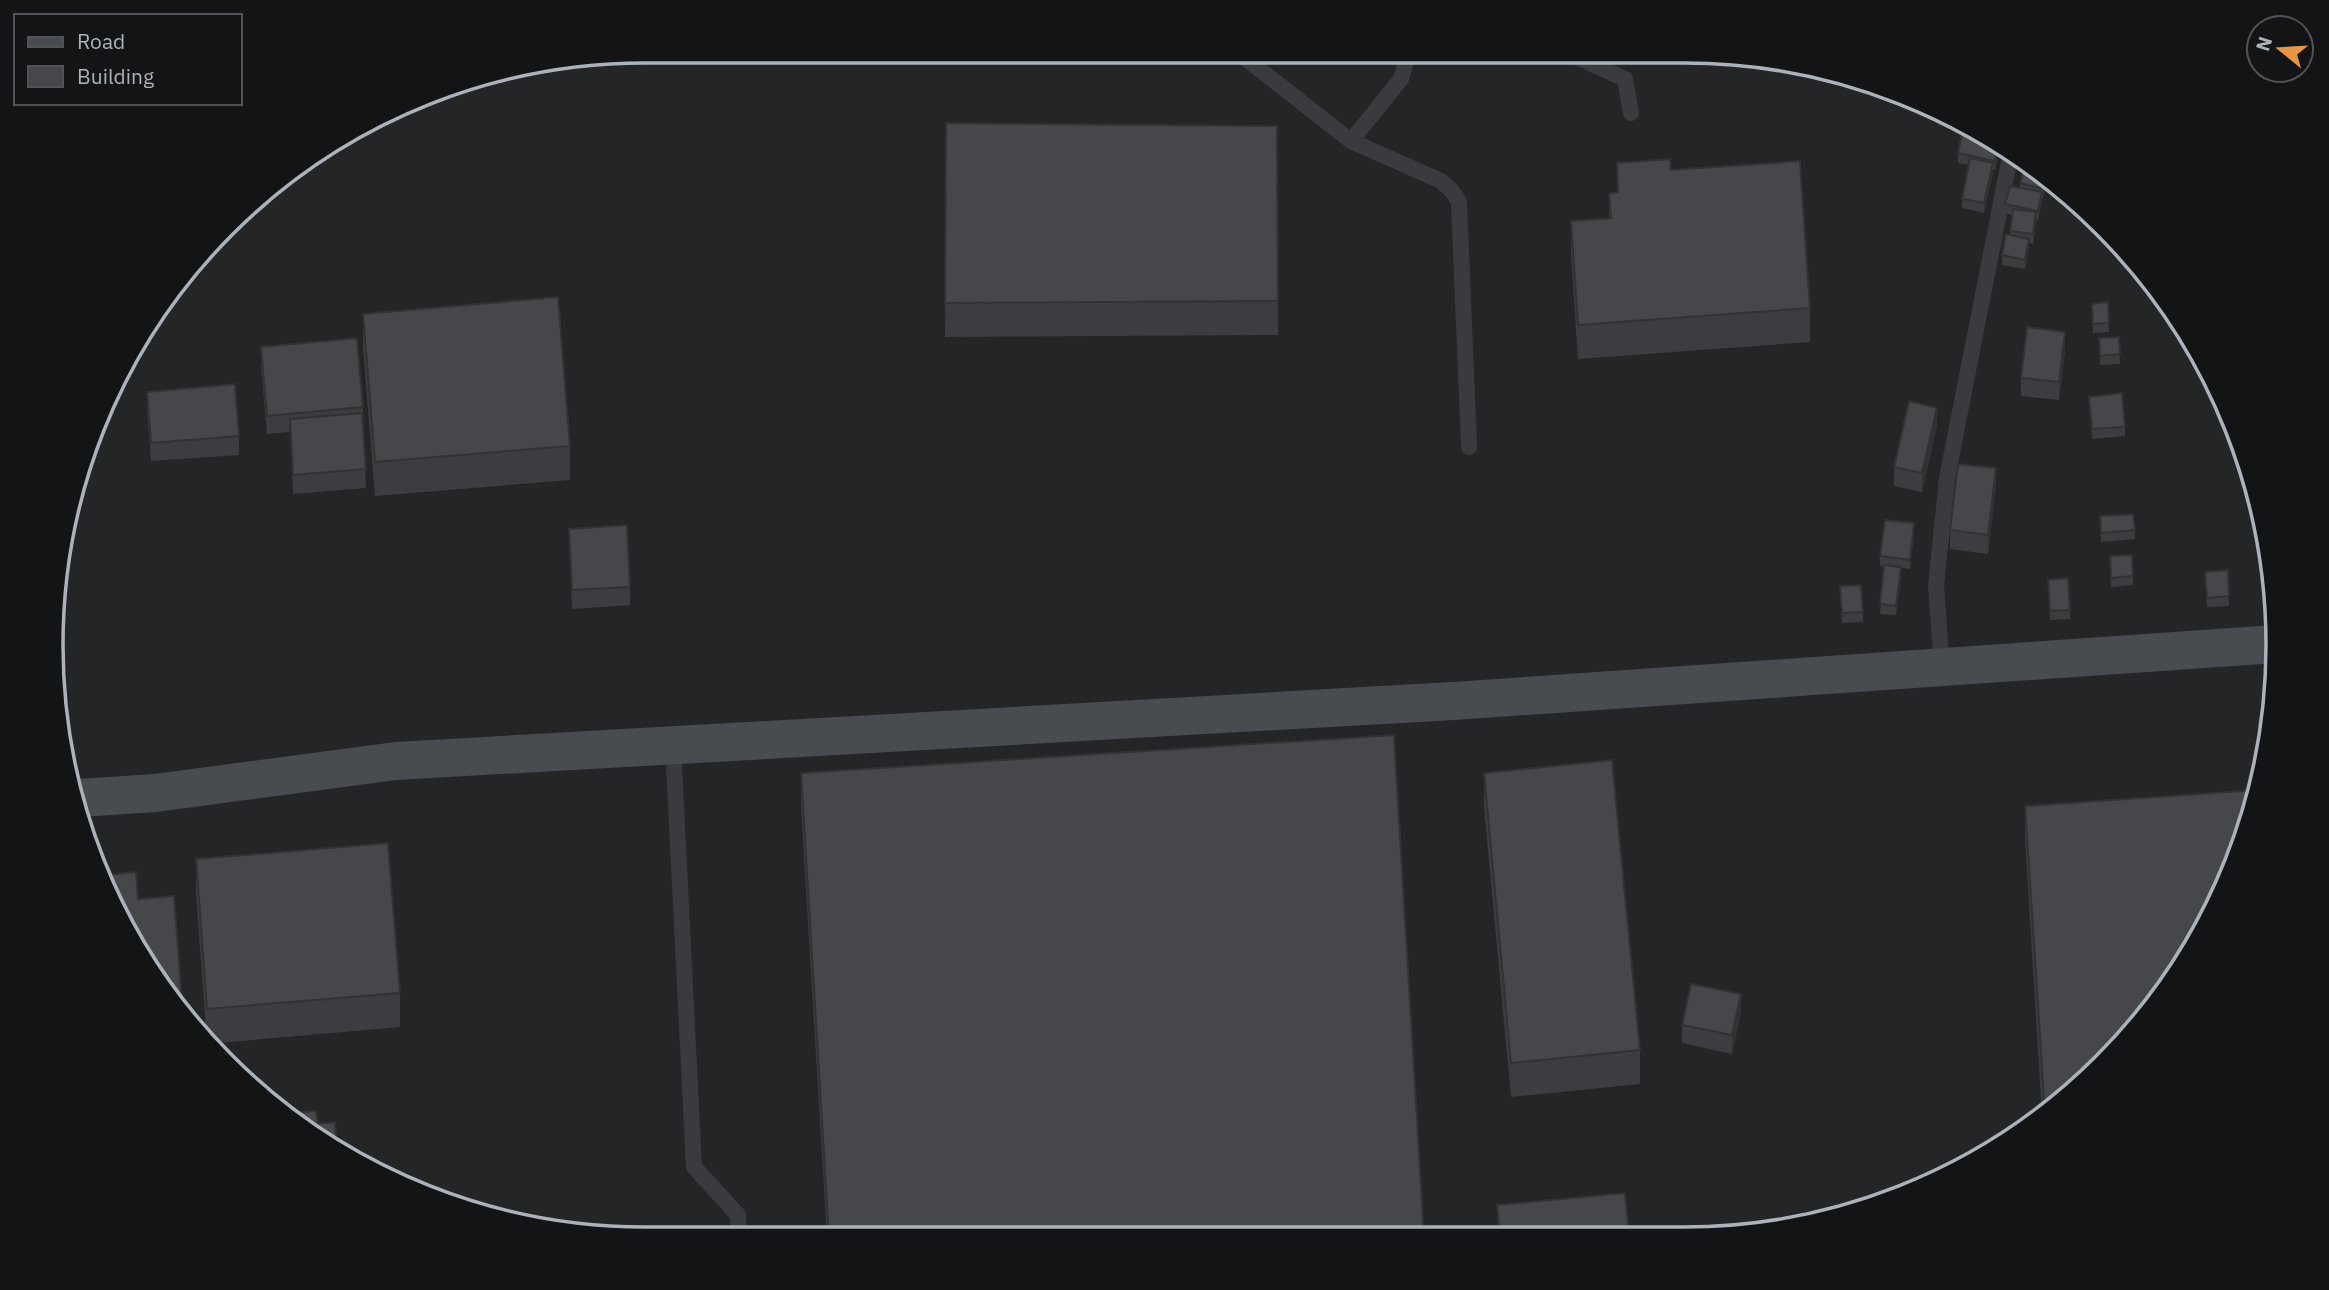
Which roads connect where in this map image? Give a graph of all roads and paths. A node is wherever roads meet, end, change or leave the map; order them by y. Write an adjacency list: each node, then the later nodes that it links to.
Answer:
1 (1251, 63): 5 (lane)
2 (1406, 63): 5 (lane)
3 (1590, 63): 4 (lane)
4 (1631, 113)
5 (1351, 141): 7 (lane)
6 (2009, 162): 9 (lane)
7 (1469, 447)
8 (2266, 645): 9 (street)
9 (1942, 667): 10 (street)
10 (673, 745): 11 (street); 12 (lane)
11 (83, 797)
12 (739, 1227)

